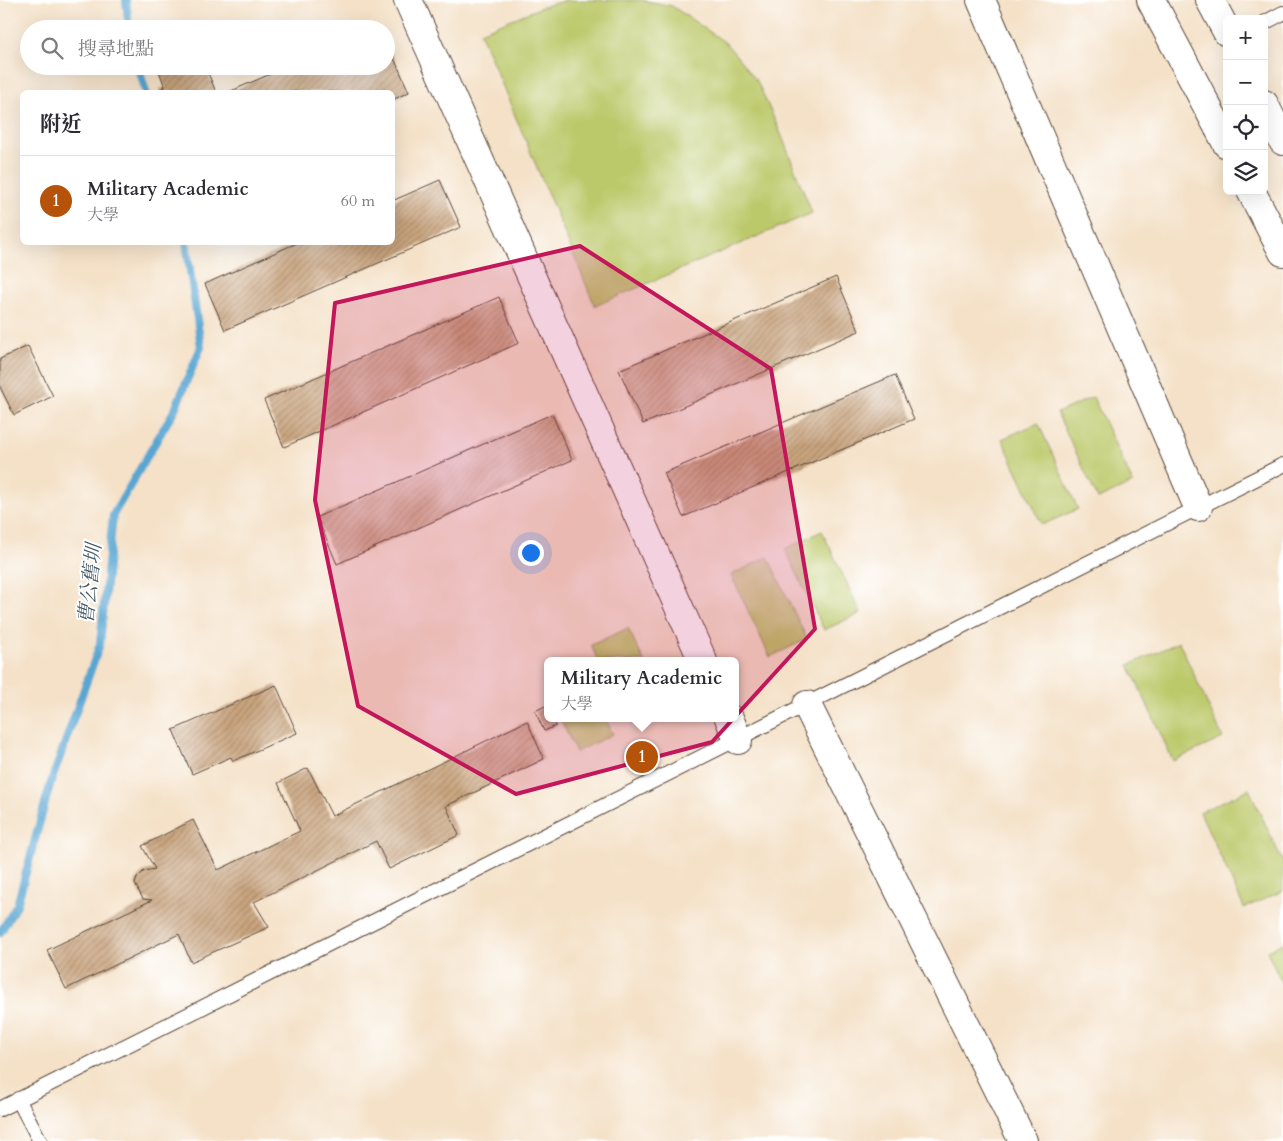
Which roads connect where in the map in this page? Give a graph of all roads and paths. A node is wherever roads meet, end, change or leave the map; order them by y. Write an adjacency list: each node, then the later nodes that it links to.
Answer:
1 (408, 0): 15 (street)
2 (981, 0): 14 (street)
3 (1152, 0): 9 (street)
4 (1210, 0): 7 (street)
5 (1283, 13): 6 (lane)
6 (1268, 21)
7 (1223, 24)
8 (1265, 105): 10 (street)
9 (1223, 136)
10 (1283, 141)
11 (1253, 195): 12 (street)
12 (1283, 252)
13 (1283, 465): 14 (lane)
14 (1198, 507): 16 (lane)
15 (701, 657)
16 (807, 705): 17 (lane); 21 (street)
17 (733, 729): 18 (lane)
18 (18, 1099): 19 (lane); 20 (lane)
19 (0, 1108)
20 (40, 1141)
21 (1023, 1141)

